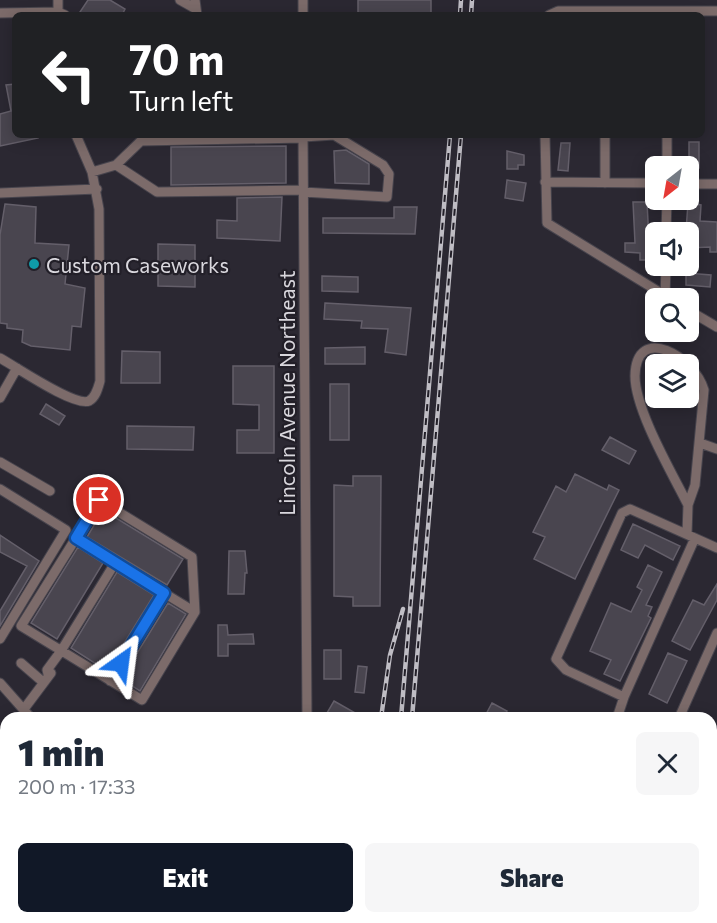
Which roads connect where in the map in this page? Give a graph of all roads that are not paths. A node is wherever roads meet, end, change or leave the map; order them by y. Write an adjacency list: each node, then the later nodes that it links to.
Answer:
1 (180, 0): 2 (street)
2 (196, 8)
3 (717, 11): 6 (street)
4 (556, 12): 5 (street)
5 (582, 12)
6 (692, 12)
7 (77, 138): 16 (street)
8 (144, 138): 15 (street)
9 (303, 138): 23 (street, Lincoln Avenue Northeast)
10 (339, 138): 23 (street)
11 (545, 138): 17 (street)
12 (605, 138): 18 (street)
13 (667, 138): 14 (street)
14 (667, 156)
15 (116, 165): 16 (street); 23 (street)
16 (93, 172): 22 (street)
17 (545, 182): 18 (street); 25 (street)
18 (605, 183): 19 (street)
19 (645, 183)
20 (717, 183): 21 (street)
21 (699, 184)
22 (97, 189): 24 (street); 29 (street)
23 (303, 191): 53 (street, Lincoln Avenue Northeast)
24 (0, 193)
25 (651, 288)
26 (699, 316): 27 (street)
27 (717, 327)
28 (0, 358): 29 (street)
29 (17, 368): 30 (street)
30 (0, 398)
31 (700, 443): 32 (street); 36 (street); 36 (street)
32 (717, 449)
33 (0, 462): 35 (street)
34 (0, 489): 44 (street)
35 (50, 491)
36 (688, 505): 37 (street)
37 (691, 536): 39 (street); 50 (street); 50 (street)
38 (76, 538): 40 (street); 42 (street); 45 (street)
39 (717, 548)
40 (115, 563): 41 (street); 45 (street)
41 (164, 593): 42 (street); 48 (street)
42 (195, 612): 48 (street)
43 (717, 633): 55 (street)
44 (0, 639)
45 (60, 654): 47 (street); 48 (street)
46 (21, 663): 47 (street)
47 (45, 678): 51 (street)
48 (110, 681)
49 (0, 683): 51 (street)
50 (624, 697): 54 (street)
51 (24, 709): 52 (street)
52 (26, 712)
53 (307, 712)
54 (619, 712)
55 (682, 712)

